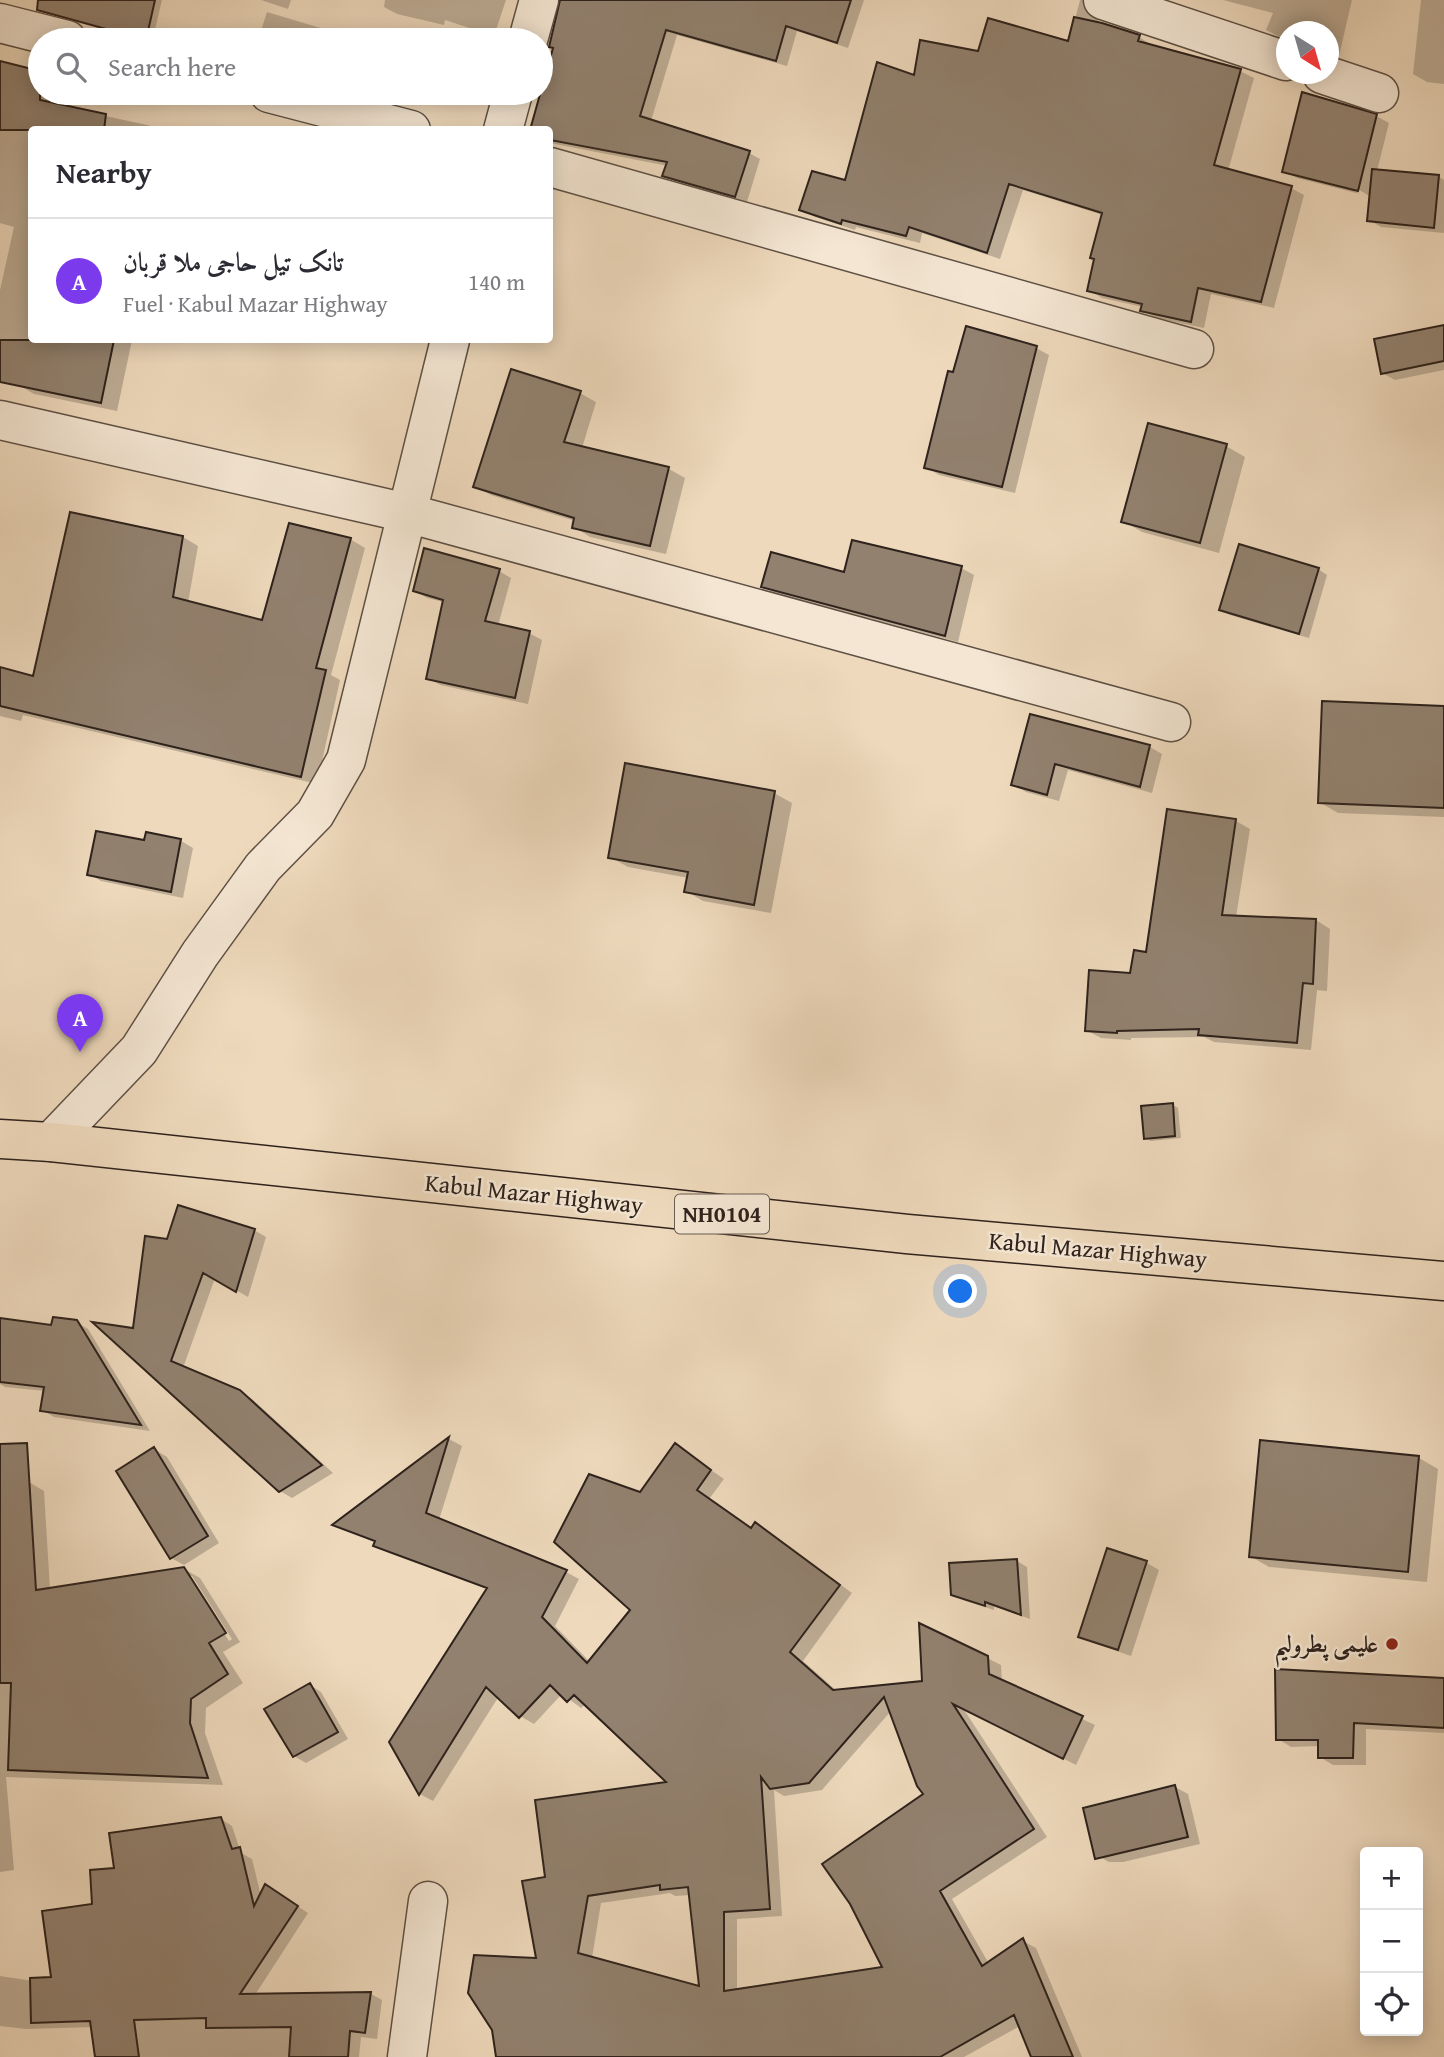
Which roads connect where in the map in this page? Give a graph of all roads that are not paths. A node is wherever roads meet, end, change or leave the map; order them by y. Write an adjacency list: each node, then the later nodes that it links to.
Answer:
1 (539, 0): 4 (street)
2 (1103, 0): 6 (street)
3 (0, 23): 5 (street)
4 (531, 28)
5 (28, 30)
6 (1276, 58)
7 (1339, 80): 8 (street)
8 (1379, 93)
9 (315, 105): 11 (street)
10 (510, 105): 12 (street)
11 (396, 126)
12 (504, 126)
13 (553, 168): 15 (street)
14 (449, 343): 17 (street)
15 (1194, 349)
16 (0, 419): 17 (street)
17 (407, 513): 18 (street); 20 (street)
18 (1171, 722)
19 (0, 1139): 20 (highway, Kabul Mazar Highway / NH0104)
20 (51, 1142): 21 (highway, Kabul Mazar Highway / NH0104)
21 (1444, 1281)
22 (428, 1902): 23 (street)
23 (407, 2057)

